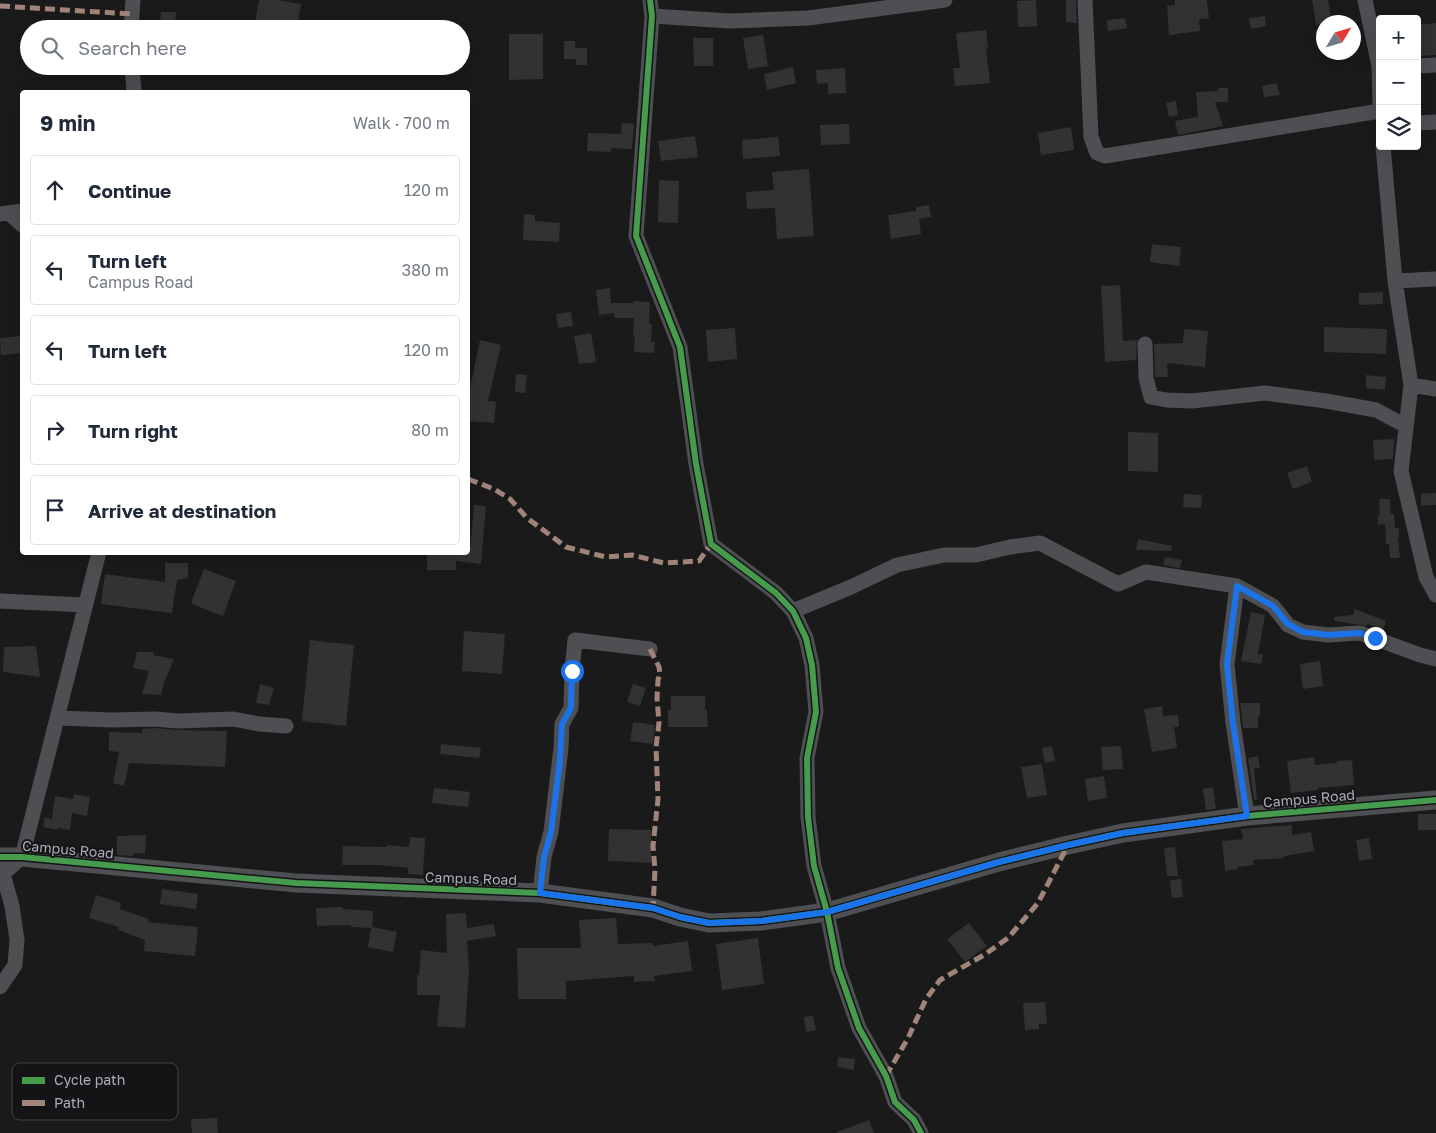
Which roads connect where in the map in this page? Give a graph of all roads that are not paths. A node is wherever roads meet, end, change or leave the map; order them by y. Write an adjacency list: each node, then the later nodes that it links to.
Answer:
1 (133, 0): 7 (street)
2 (650, 0): 6 (street)
3 (945, 0): 6 (street)
4 (1085, 0): 13 (street)
5 (1365, 0): 8 (street)
6 (652, 16): 30 (street)
7 (132, 20)
8 (1378, 60)
9 (1436, 65): 10 (street)
10 (1421, 66)
11 (133, 75): 12 (street)
12 (134, 90)
13 (1376, 112)
14 (1436, 122): 15 (street)
15 (1421, 123)
16 (1383, 150): 20 (street)
17 (11, 213): 18 (street)
18 (20, 223)
19 (1436, 279): 20 (street)
20 (1396, 281): 22 (street)
21 (1145, 344): 24 (street)
22 (1411, 385): 23 (street); 24 (street)
23 (1436, 389)
24 (1406, 426): 27 (street)
25 (97, 555): 29 (street)
26 (1237, 586): 30 (street); 32 (street); 36 (street)
27 (1436, 595)
28 (0, 601): 29 (street)
29 (85, 605): 33 (street)
30 (794, 611): 40 (street)
31 (650, 649): 39 (street)
32 (1436, 659)
33 (57, 718): 34 (street); 38 (street)
34 (286, 726)
35 (1436, 800): 36 (street, Campus Road)
36 (1247, 816): 40 (street, Campus Road)
37 (0, 857): 38 (street, Campus Road)
38 (22, 857): 39 (street, Campus Road); 41 (street)
39 (540, 893): 40 (street, Campus Road)
40 (827, 912): 42 (street)
41 (0, 987)
42 (920, 1133)

